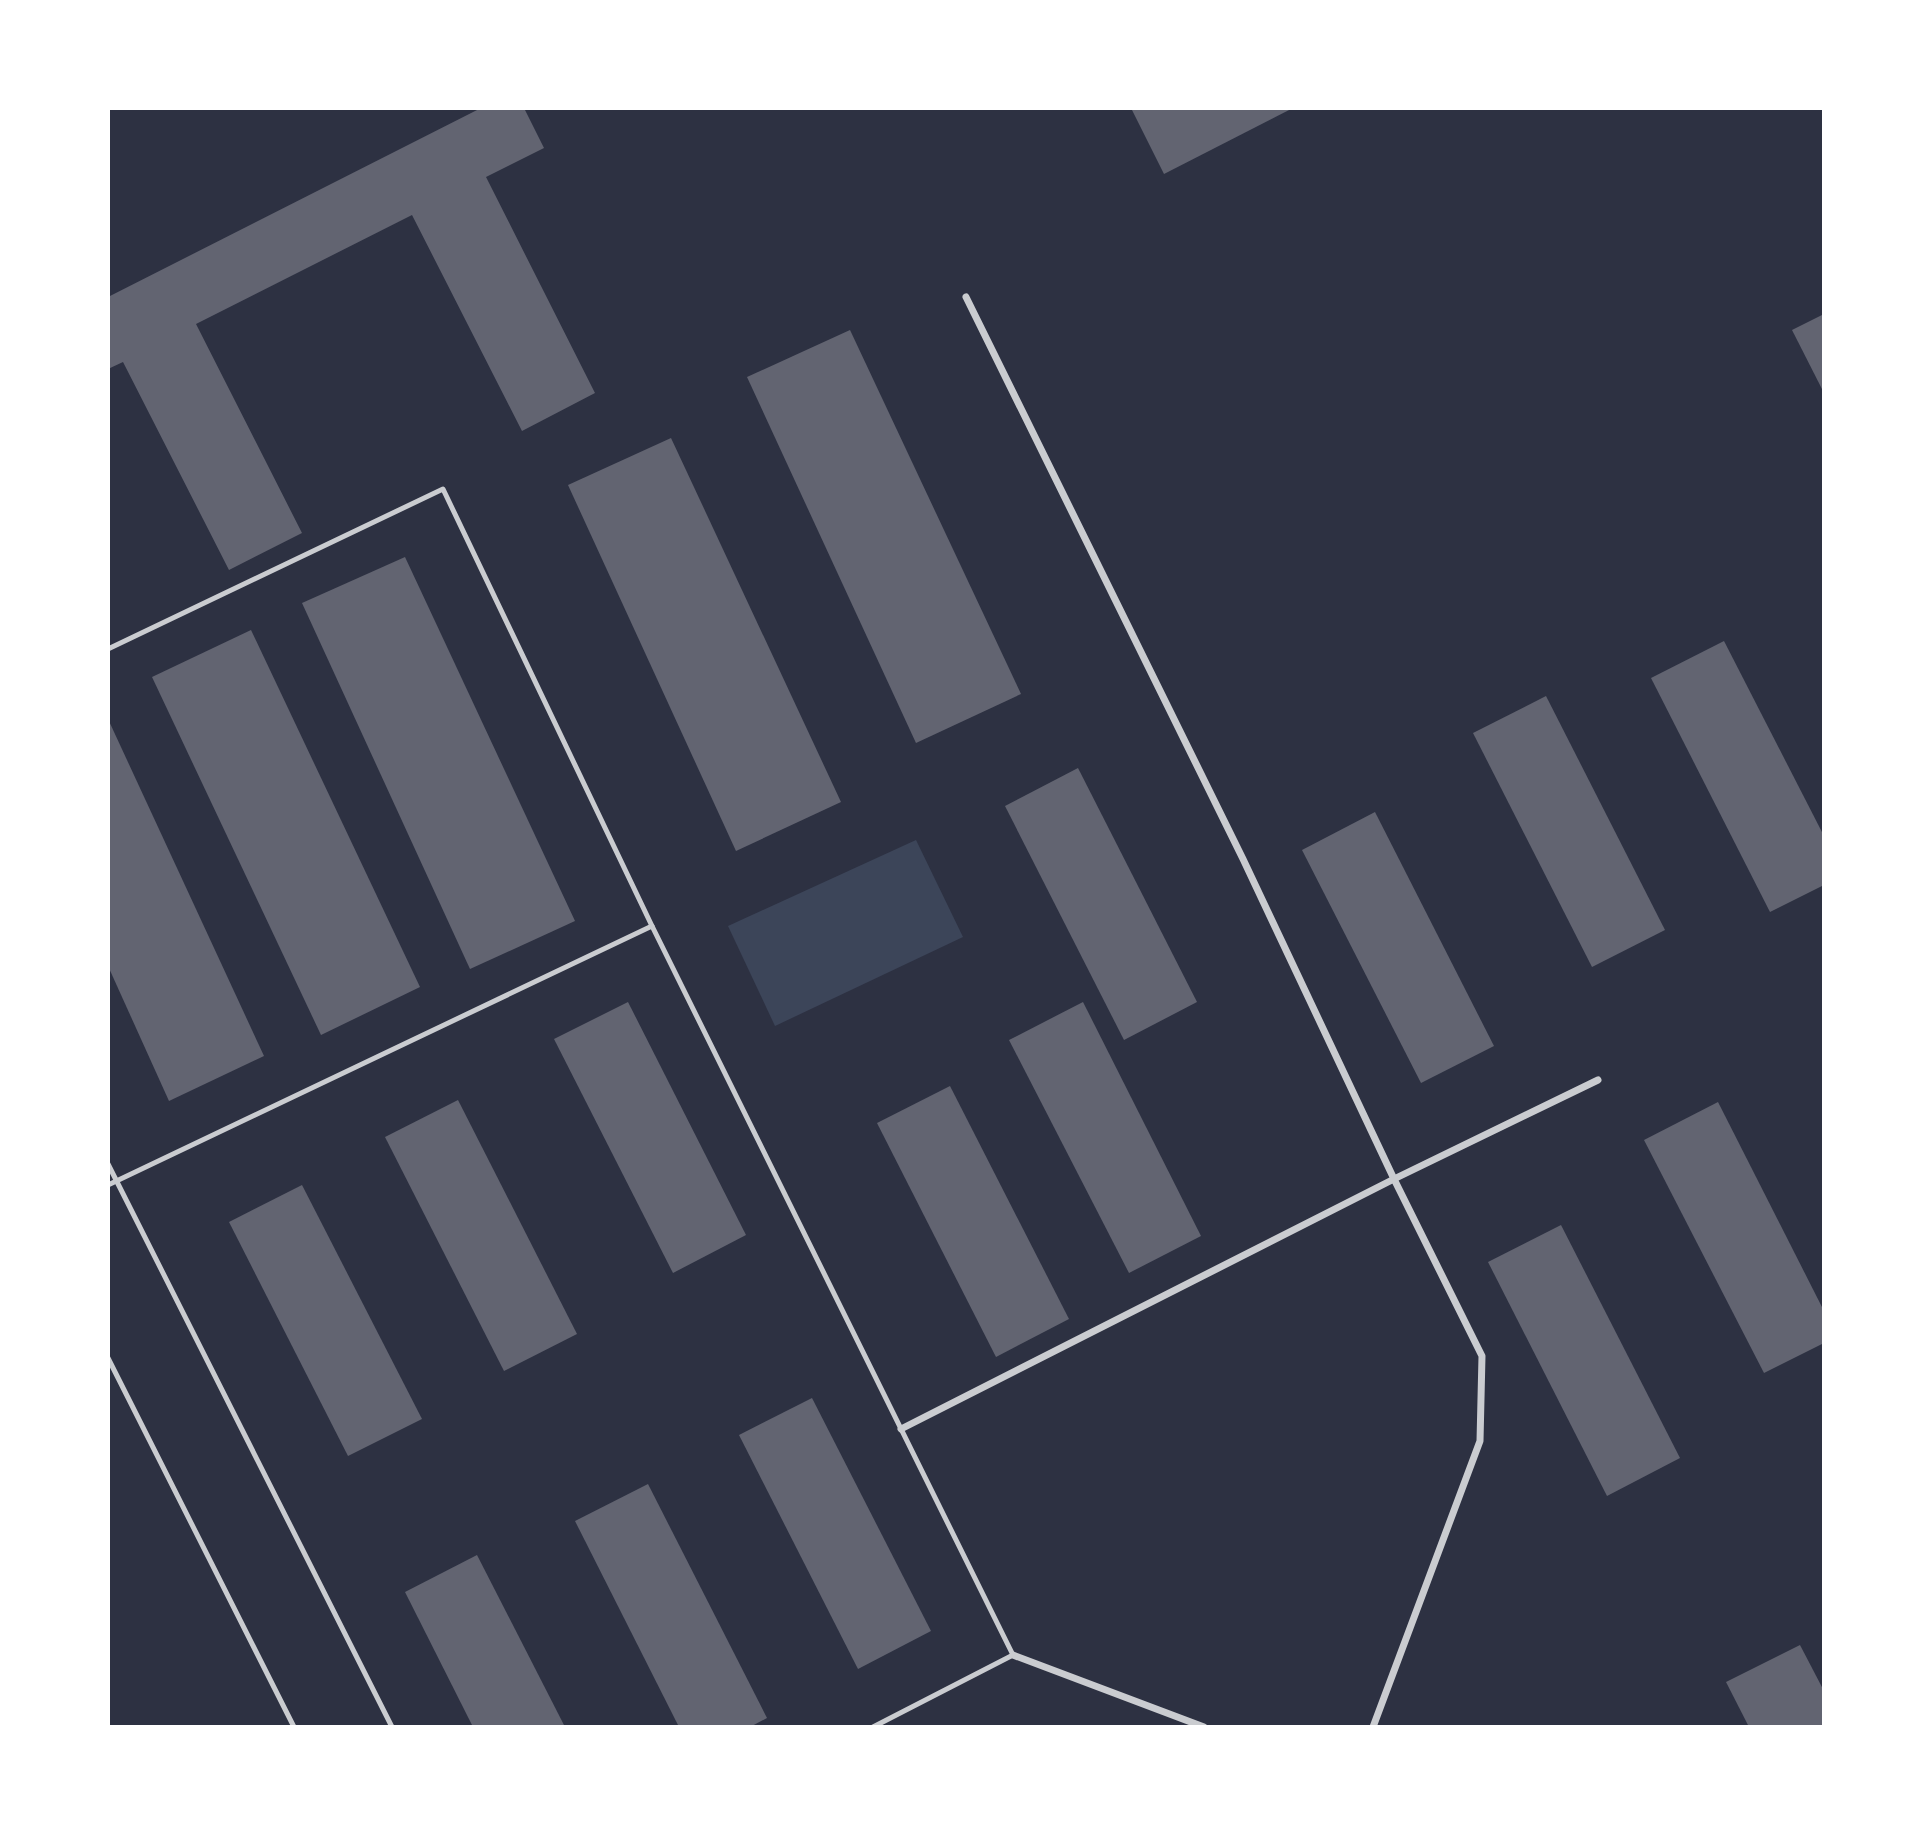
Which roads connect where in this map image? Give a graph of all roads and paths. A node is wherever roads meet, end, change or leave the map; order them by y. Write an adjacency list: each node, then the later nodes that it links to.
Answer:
1 (966, 297): 6 (street)
2 (108, 649): 3 (lane)
3 (652, 926): 7 (lane); 10 (lane)
4 (1598, 1080): 6 (street)
5 (108, 1164): 7 (lane)
6 (1394, 1179): 10 (street); 16 (street)
7 (117, 1181): 8 (lane); 13 (lane)
8 (108, 1185)
9 (108, 1358): 12 (lane)
10 (901, 1429): 11 (lane)
11 (1013, 1655): 14 (lane); 15 (street)
12 (294, 1727)
13 (392, 1727)
14 (873, 1727)
15 (1204, 1727)
16 (1373, 1727)

